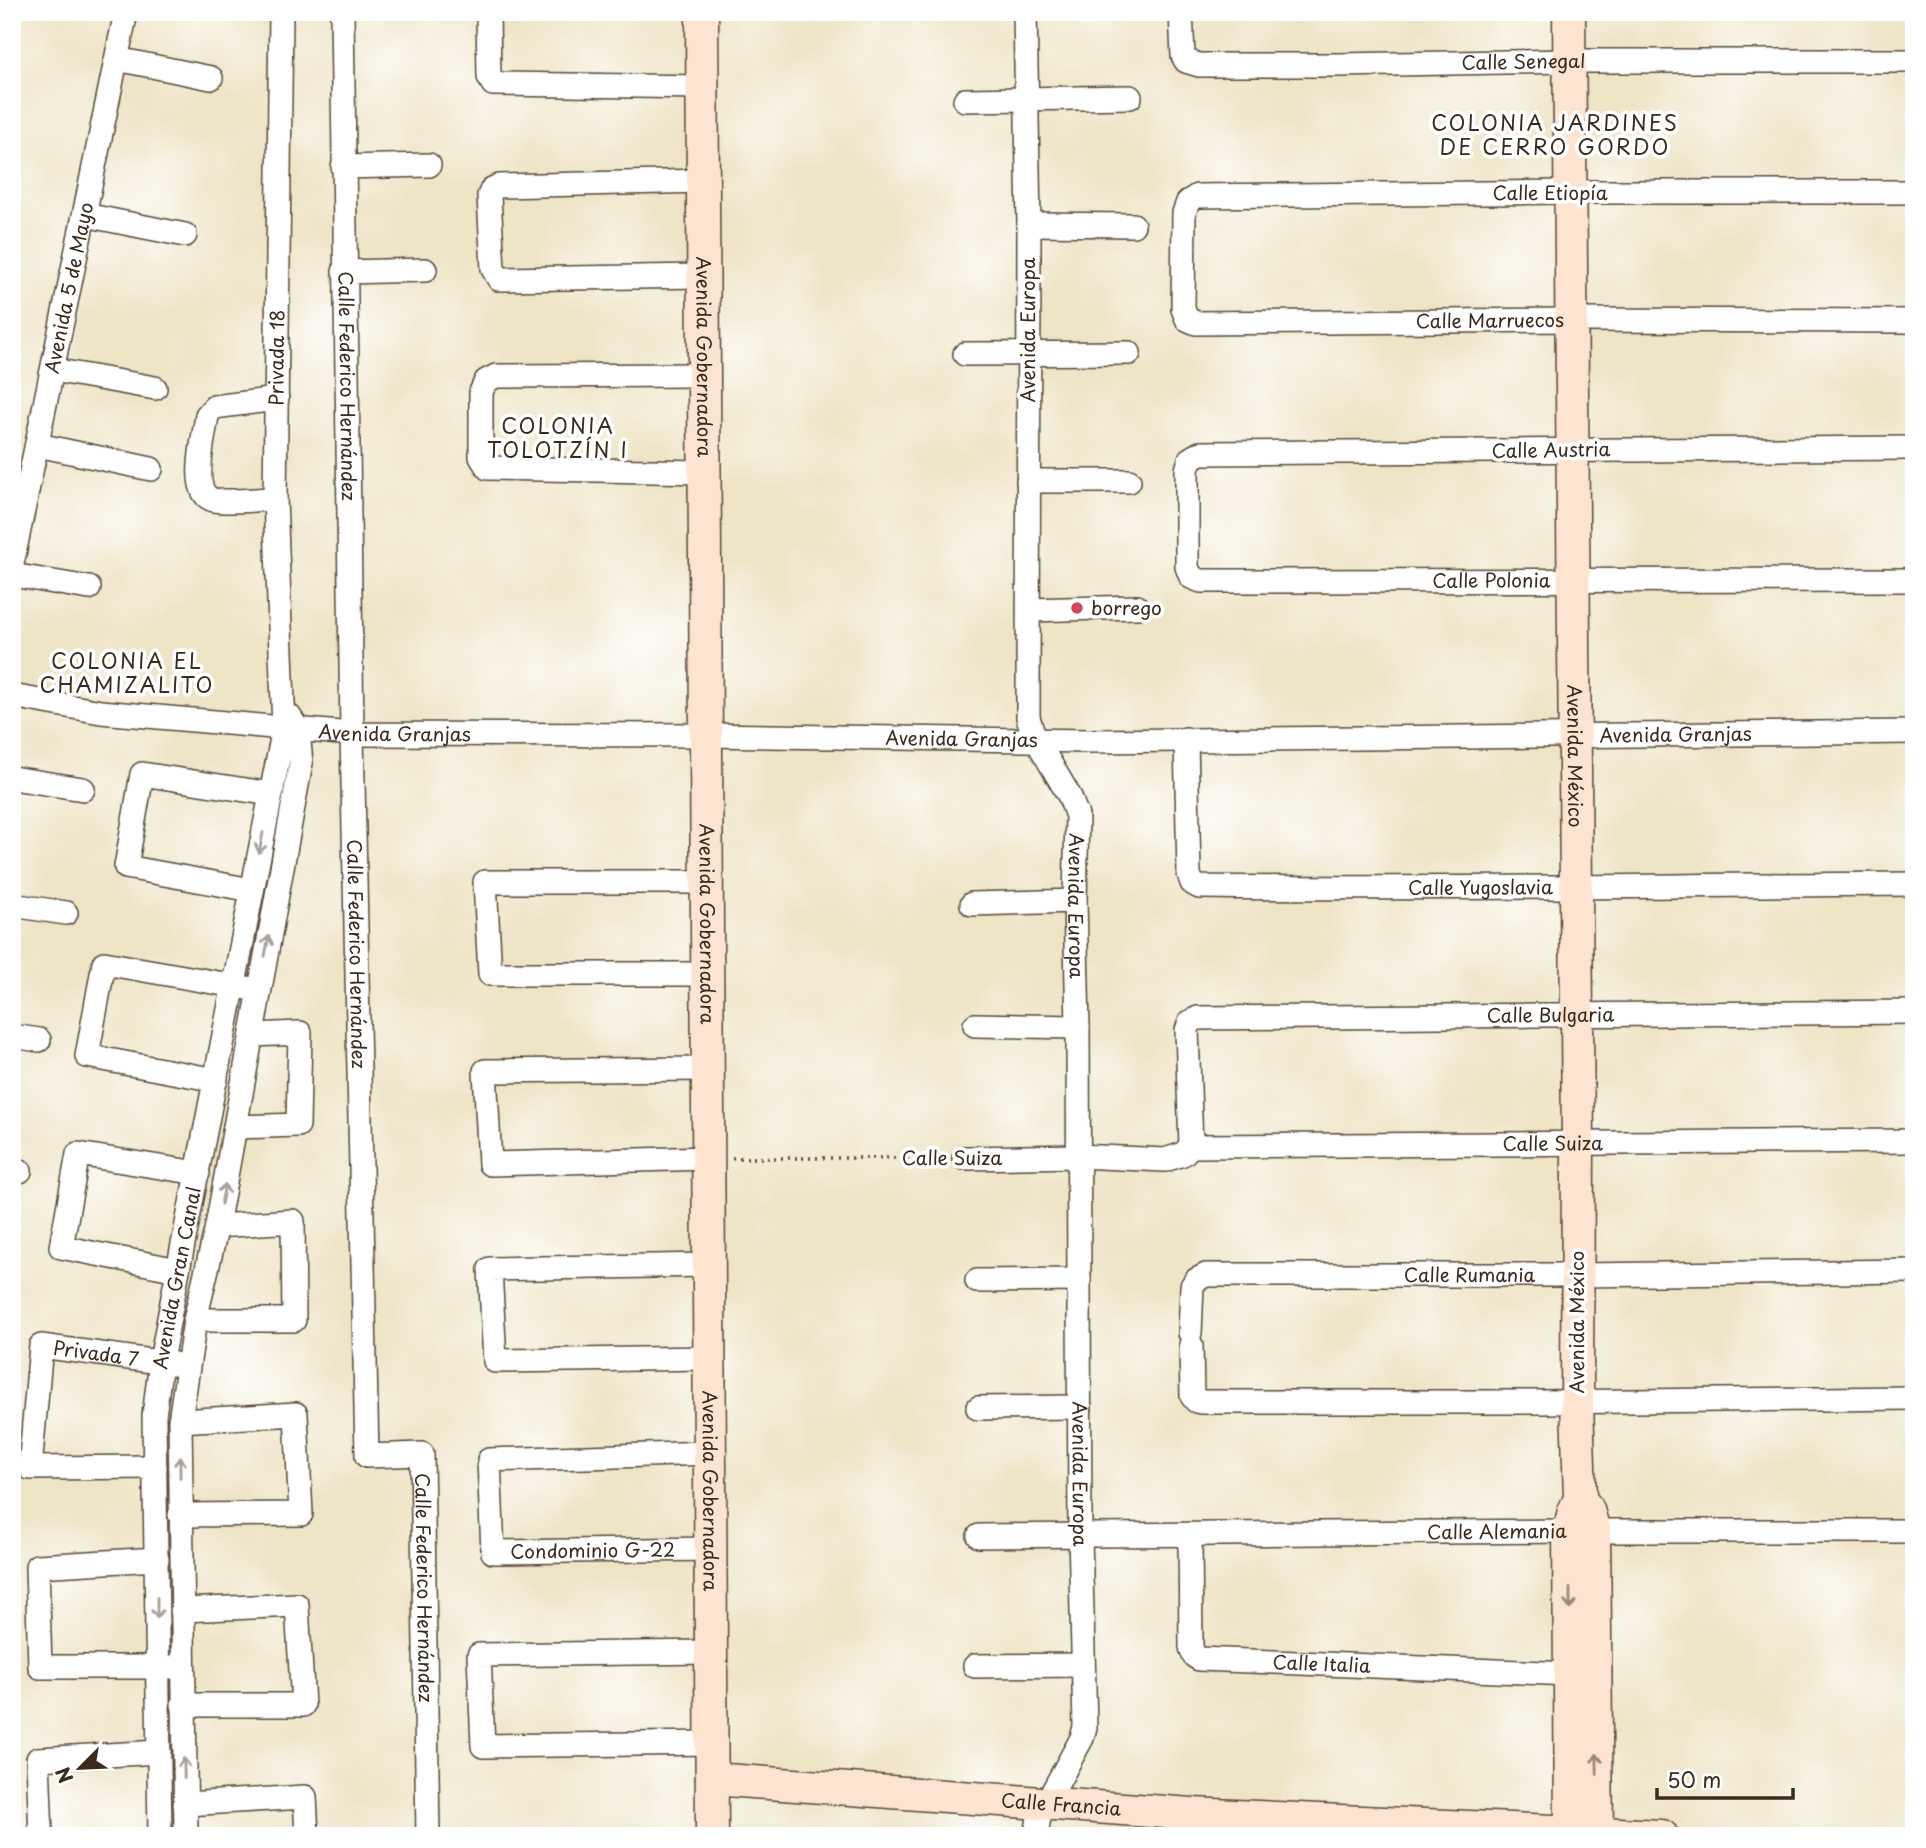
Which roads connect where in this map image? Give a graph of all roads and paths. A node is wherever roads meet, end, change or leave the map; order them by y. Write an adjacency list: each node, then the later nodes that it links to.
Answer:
1 (126, 12): 9 (street, Avenida 5 de Mayo)
2 (281, 12): 38 (street, Privada 18)
3 (342, 12): 18 (street, Calle Federico Hernández)
4 (488, 12): 13 (street)
5 (702, 12): 13 (street, Avenida Gobernadora)
6 (1025, 12): 16 (street, Avenida Europa)
7 (1181, 12): 10 (street, Calle Senegal)
8 (1569, 12): 10 (street, Avenida México)
9 (117, 59): 12 (street); 23 (street, Avenida 5 de Mayo)
10 (1569, 61): 11 (street, Calle Senegal); 20 (street, Avenida México)
11 (1914, 61)
12 (211, 78)
13 (703, 87): 19 (street, Avenida Gobernadora)
14 (1130, 97): 16 (street)
15 (965, 100): 16 (street)
16 (1025, 100): 24 (street, Avenida Europa)
17 (429, 165): 18 (street)
18 (343, 167): 28 (street, Calle Federico Hernández)
19 (704, 181): 29 (street, Avenida Gobernadora); 29 (street)
20 (1570, 192): 21 (street, Calle Etiopía); 22 (street, Calle Etiopía); 30 (street, Avenida México)
21 (1914, 192)
22 (1188, 202): 30 (street, Calle Marruecos)
23 (85, 215): 26 (street); 35 (street, Avenida 5 de Mayo)
24 (1029, 225): 25 (street); 32 (street, Avenida Europa)
25 (1133, 225)
26 (185, 235)
27 (425, 270): 28 (street)
28 (344, 272): 58 (street, Calle Federico Hernández)
29 (704, 276): 36 (street, Avenida Gobernadora)
30 (1571, 320): 31 (street, Calle Marruecos); 41 (street, Avenida México)
31 (1914, 321)
32 (1027, 352): 33 (street); 34 (street); 45 (street, Avenida Europa)
33 (1129, 353)
34 (965, 354)
35 (53, 370): 37 (street); 39 (street, Avenida 5 de Mayo)
36 (704, 375): 44 (street, Avenida Gobernadora); 44 (street)
37 (155, 388)
38 (277, 399): 47 (street, Privada 18); 47 (street)
39 (38, 445): 43 (street); 48 (street, Avenida 5 de Mayo)
40 (1914, 448): 41 (street, Calle Austria)
41 (1571, 449): 42 (street, Calle Austria); 50 (street, Avenida México)
42 (1190, 459): 50 (street, Calle Polonia)
43 (151, 469)
44 (705, 472): 59 (street, Avenida Gobernadora)
45 (1028, 481): 46 (street); 54 (street, Avenida Europa)
46 (1129, 481)
47 (275, 499): 56 (street, Privada 18)
48 (12, 564)
49 (12, 575): 52 (street)
50 (1573, 580): 51 (street, Calle Polonia); 60 (street, Avenida México)
51 (1914, 580)
52 (89, 588)
53 (1137, 607): 54 (street)
54 (1029, 610): 62 (street, Avenida Europa)
55 (12, 696): 56 (street, Avenida Granjas)
56 (291, 729): 58 (street, Avenida Granjas); 65 (street, Avenida Gran Canal); 76 (street, Avenida Gran Canal, one-way to 56)
57 (1914, 732): 60 (street, Avenida Granjas)
58 (352, 734): 59 (street, Avenida Granjas); 139 (street, Calle Federico Hernández)
59 (706, 735): 62 (street, Avenida Granjas); 66 (street, Avenida Gobernadora)
60 (1574, 736): 61 (street, Avenida Granjas); 68 (street, Avenida México)
61 (1186, 739): 62 (street, Avenida Granjas); 68 (street, Calle Yugoslavia)
62 (1036, 740): 70 (street, Avenida Europa)
63 (12, 778): 64 (street)
64 (83, 789)
65 (271, 794): 69 (street, Avenida Gran Canal, one-way to 69); 69 (street)
66 (707, 882): 74 (street, Avenida Gobernadora); 74 (street)
67 (1914, 884): 68 (street, Calle Yugoslavia)
68 (1575, 886): 78 (street, Avenida México)
69 (252, 890): 75 (street, Avenida Gran Canal)
70 (1075, 901): 71 (street); 80 (street, Avenida Europa)
71 (972, 904)
72 (12, 905): 73 (street)
73 (66, 913)
74 (708, 974): 84 (street, Avenida Gobernadora)
75 (234, 985): 76 (street); 85 (street, Avenida Gran Canal); 85 (street)
76 (259, 990): 81 (street, Avenida Gran Canal)
77 (1914, 1012): 78 (street, Calle Bulgaria)
78 (1575, 1015): 88 (street, Avenida México); 89 (street, Calle Bulgaria)
79 (975, 1025): 80 (street)
80 (1078, 1027): 90 (street, Avenida Europa)
81 (252, 1035): 86 (street, Avenida Gran Canal); 86 (street)
82 (12, 1036): 83 (street)
83 (39, 1040)
84 (708, 1069): 91 (street, Avenida Gobernadora); 91 (street)
85 (216, 1080): 93 (street, Avenida Gran Canal)
86 (235, 1127): 94 (street, Avenida Gran Canal, one-way to 86)
87 (1914, 1141): 88 (street, Calle Suiza)
88 (1578, 1145): 89 (street, Calle Suiza); 98 (street, Avenida México)
89 (1191, 1146): 90 (street, Calle Suiza)
90 (1078, 1156): 92 (street, Calle Suiza); 100 (street, Avenida Europa)
91 (709, 1158): 92 (path, Calle Suiza); 95 (street, Avenida Gobernadora)
92 (964, 1158)
93 (198, 1173): 96 (street, Avenida Gran Canal); 96 (street)
94 (217, 1226): 101 (street, Avenida Gran Canal); 101 (street)
95 (709, 1265): 102 (street, Avenida Gobernadora); 102 (street)
96 (178, 1270): 103 (street, Avenida Gran Canal)
97 (1914, 1271): 98 (street, Calle Rumania)
98 (1577, 1275): 106 (street, Avenida México); 106 (street, Calle Rumania)
99 (977, 1280): 100 (street)
100 (1079, 1280): 107 (street, Avenida Europa)
101 (195, 1320): 104 (street, Avenida Gran Canal)
102 (710, 1358): 110 (street, Avenida Gobernadora)
103 (162, 1361): 104 (street, Privada 7); 111 (street, Avenida Gran Canal); 111 (street, Privada 7)
104 (188, 1366): 109 (street, Avenida Gran Canal)
105 (1914, 1398): 106 (street)
106 (1577, 1401): 113 (street, Avenida México)
107 (1080, 1407): 108 (street); 115 (street, Avenida Europa)
108 (978, 1408)
109 (180, 1420): 112 (street, Avenida Gran Canal, one-way to 109); 112 (street)
110 (710, 1453): 118 (street, Avenida Gobernadora); 118 (street, Condominio G-22)
111 (155, 1467): 119 (street, Avenida Gran Canal)
112 (180, 1515): 120 (street, Avenida Gran Canal)
113 (1582, 1531): 114 (street, Calle Alemania); 116 (street, Calle Alemania); 126 (street, Avenida México, one-way to 126); 134 (street, Avenida México, one-way to 113)
114 (1914, 1531)
115 (1080, 1535): 116 (street, Calle Alemania); 117 (street, Calle Alemania); 122 (street, Avenida Europa)
116 (1190, 1535): 126 (street, Calle Italia)
117 (979, 1536)
118 (711, 1549): 121 (street, Avenida Gobernadora)
119 (157, 1559): 125 (street, Avenida Gran Canal, one-way to 125); 125 (street)
120 (182, 1610): 124 (street, Avenida Gran Canal); 127 (street)
121 (711, 1652): 128 (street, Avenida Gobernadora); 128 (street)
122 (1082, 1665): 123 (street); 131 (street, Avenida Europa)
123 (975, 1666)
124 (182, 1667): 125 (street); 127 (street, Avenida Gran Canal)
125 (157, 1668): 129 (street, Avenida Gran Canal)
126 (1570, 1674): 134 (street, Avenida México)
127 (183, 1704): 132 (street, Avenida Gran Canal, one-way to 127)
128 (712, 1743): 130 (street, Avenida Gobernadora)
129 (159, 1752): 135 (street); 136 (street, Avenida Gran Canal)
130 (712, 1779): 131 (street, Calle Francia); 140 (street, Avenida Gobernadora)
131 (1047, 1803): 133 (street, Calle Francia); 141 (street, Avenida Europa)
132 (185, 1804): 137 (street, Avenida Gran Canal); 138 (street)
133 (1193, 1825): 134 (street, Calle Francia)
134 (1584, 1834): 142 (street, Calle Francia)
135 (41, 1836)
136 (160, 1836)
137 (186, 1836)
138 (307, 1836)
139 (428, 1836)
140 (712, 1836)
141 (1036, 1836)
142 (1661, 1836)

